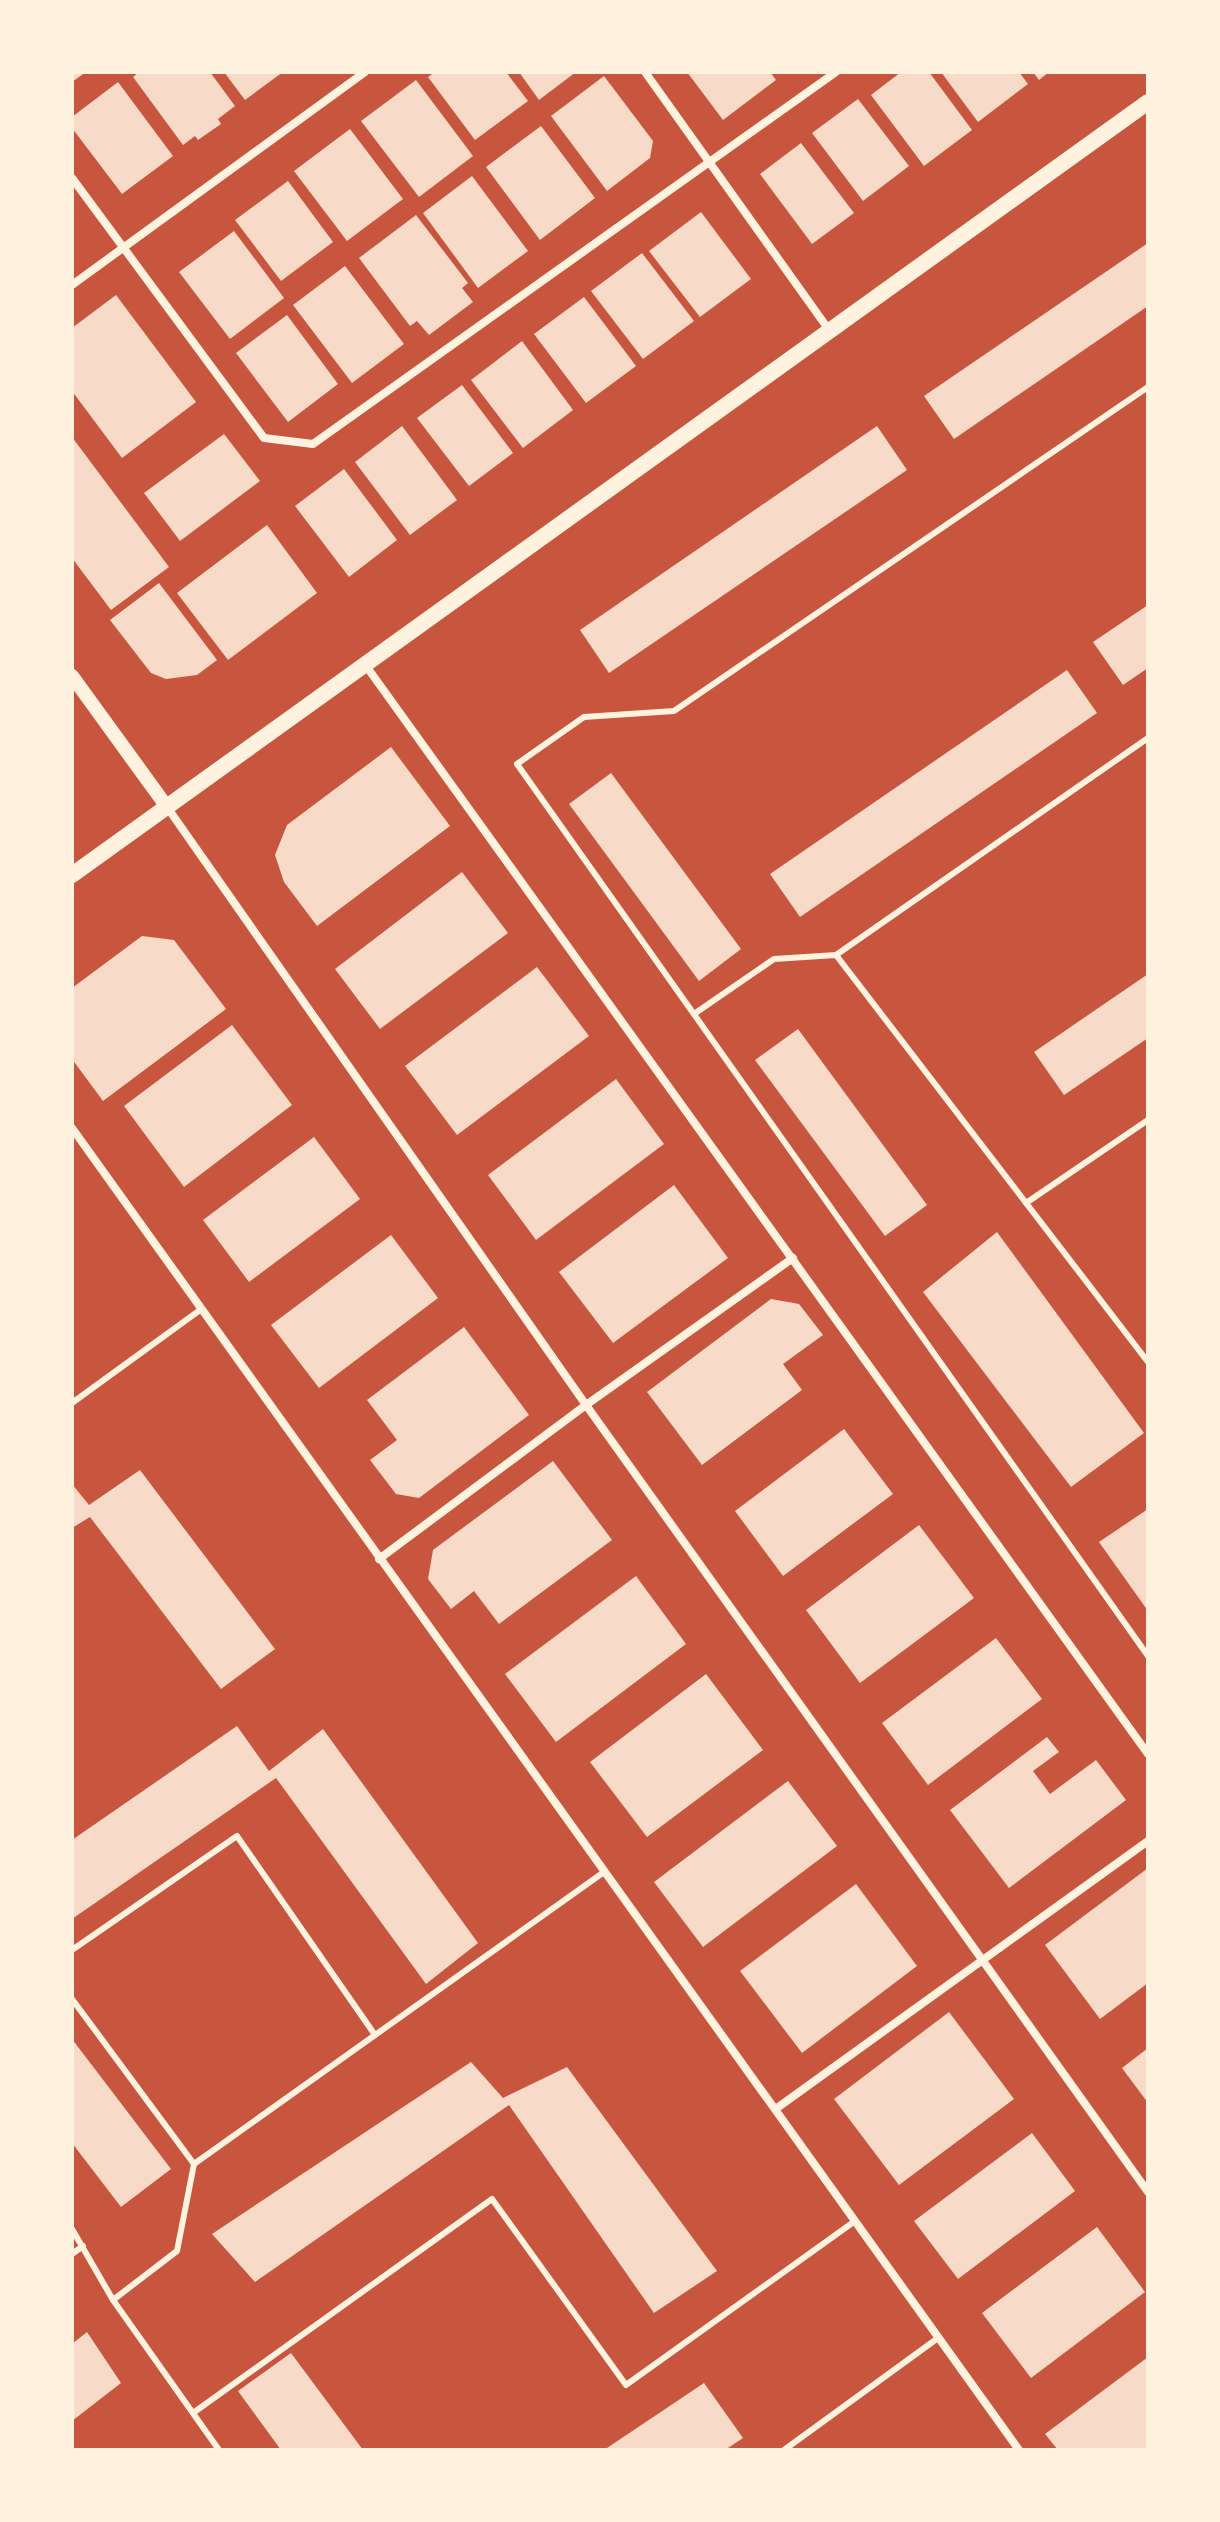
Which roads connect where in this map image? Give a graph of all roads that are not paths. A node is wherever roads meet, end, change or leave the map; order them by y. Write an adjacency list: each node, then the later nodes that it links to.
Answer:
1 (365, 72): 7 (street)
2 (645, 72): 5 (street)
3 (836, 72): 5 (street)
4 (1148, 102): 9 (main road)
5 (710, 161): 7 (street); 9 (street)
6 (72, 178): 7 (street)
7 (124, 248): 8 (street)
8 (72, 285)
9 (829, 331): 11 (main road)
10 (1148, 387): 17 (lane)
11 (364, 662): 14 (main road); 21 (street)
12 (72, 676): 14 (street)
13 (1148, 738): 16 (lane)
14 (167, 807): 15 (main road); 25 (street)
15 (72, 875)
16 (836, 955): 17 (lane); 20 (lane)
17 (694, 1014): 27 (lane)
18 (1148, 1120): 20 (lane)
19 (72, 1128): 22 (street)
20 (1026, 1203): 23 (lane)
21 (793, 1258): 25 (street); 28 (street)
22 (200, 1310): 24 (lane); 26 (street)
23 (1148, 1362)
24 (72, 1403)
25 (586, 1405): 26 (street); 32 (street)
26 (379, 1559): 30 (street)
27 (1148, 1656)
28 (1148, 1754)
29 (1148, 1841): 32 (street)
30 (604, 1872): 34 (lane); 35 (street)
31 (72, 1950): 34 (lane)
32 (981, 1961): 35 (street); 37 (street)
33 (72, 1999): 36 (lane)
34 (375, 2035): 36 (lane)
35 (777, 2108): 38 (street)
36 (194, 2164): 42 (lane)
37 (1148, 2192)
38 (855, 2221): 43 (street); 44 (lane)
39 (72, 2229): 40 (lane)
40 (83, 2246): 41 (lane); 42 (lane)
41 (72, 2254)
42 (113, 2300): 44 (lane)
43 (938, 2338): 46 (lane); 47 (street)
44 (193, 2413): 45 (lane)
45 (219, 2450)
46 (784, 2450)
47 (1019, 2450)

